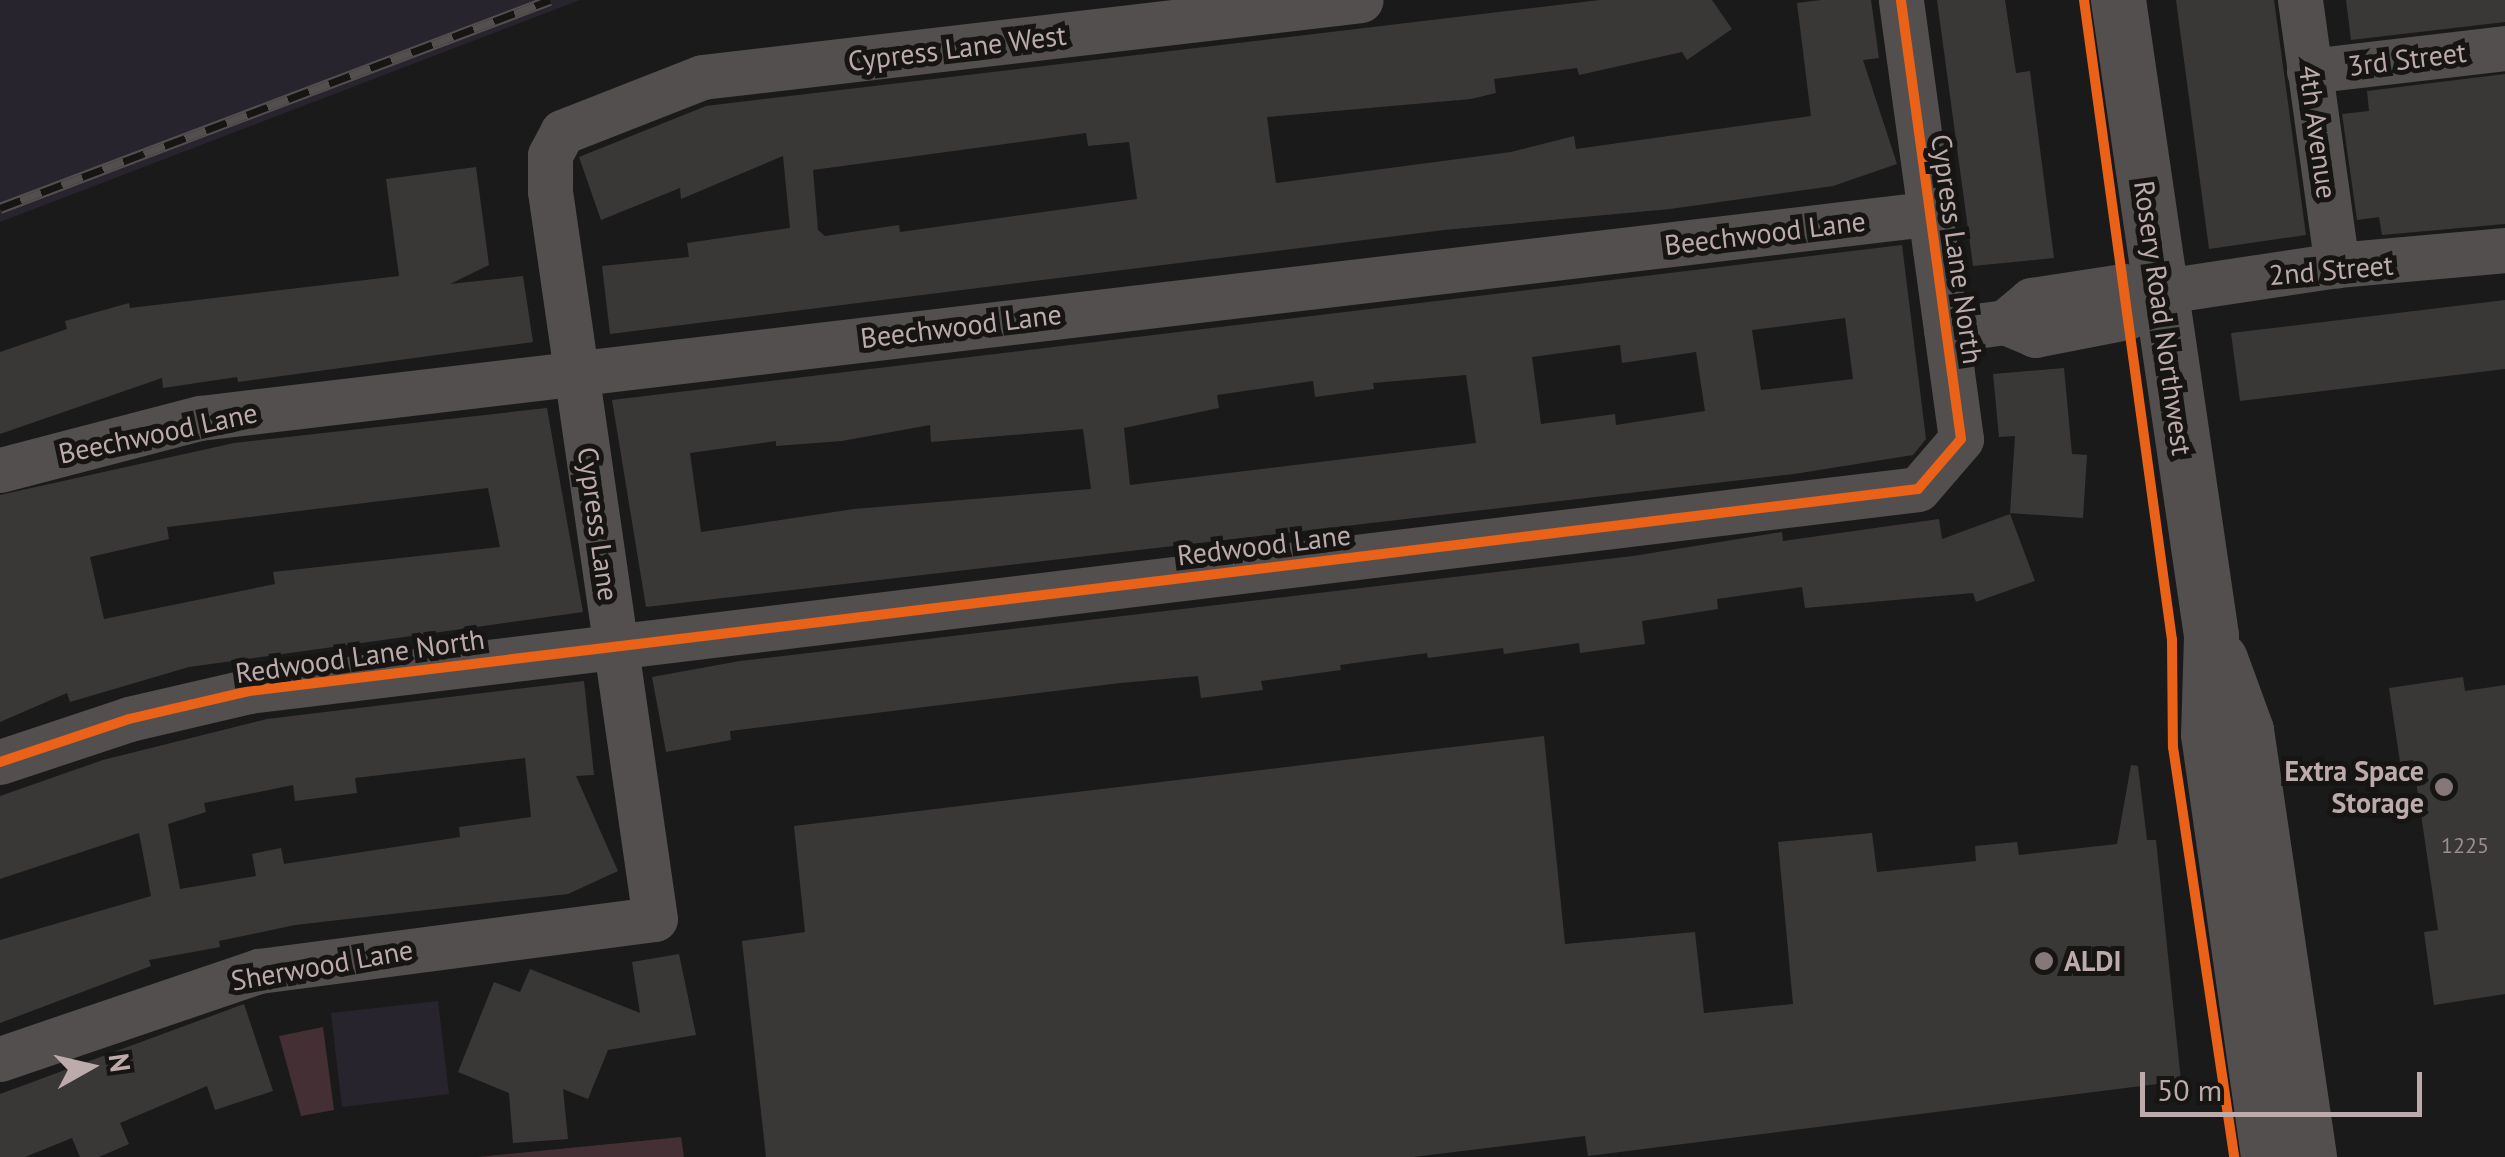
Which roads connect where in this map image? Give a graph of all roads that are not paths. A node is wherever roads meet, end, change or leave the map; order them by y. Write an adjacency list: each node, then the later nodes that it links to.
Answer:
1 (1361, 0): 7 (street, Cypress Lane West)
2 (1901, 0): 8 (street, Cypress Lane North)
3 (2118, 0): 11 (street, Rosery Road Northwest)
4 (2300, 0): 6 (street, 4th Avenue)
5 (2505, 48): 6 (street, 3rd Street)
6 (2310, 71): 10 (street, 4th Avenue)
7 (562, 132): 13 (street, Cypress Lane)
8 (1927, 214): 12 (street, Cypress Lane North); 13 (street, Beechwood Lane)
9 (2505, 250): 10 (street, 2nd Street)
10 (2338, 265): 11 (street, 2nd Street)
11 (2158, 292): 12 (street, 2nd Street); 16 (street, Rosery Road Northwest)
12 (1946, 330): 15 (street, Cypress Lane North)
13 (576, 371): 14 (street, Beechwood Lane); 17 (street, Cypress Lane)
14 (0, 470)
15 (1918, 489): 17 (street, Redwood Lane)
16 (2212, 635): 21 (street, Rosery Road Northwest); 23 (street, Rosery Road Northwest)
17 (615, 646): 18 (street, Redwood Lane North); 19 (street, Cypress Lane)
18 (0, 762)
19 (654, 918): 20 (street, Sherwood Lane)
20 (0, 1059)
21 (2264, 1131): 22 (street, Rosery Road Northwest)
22 (2287, 1157)
23 (2308, 1157)

